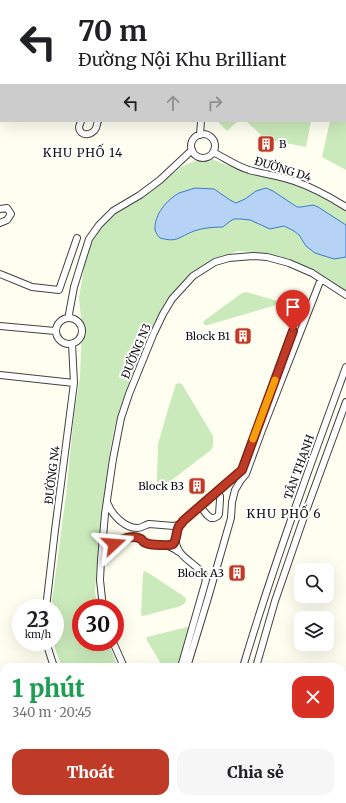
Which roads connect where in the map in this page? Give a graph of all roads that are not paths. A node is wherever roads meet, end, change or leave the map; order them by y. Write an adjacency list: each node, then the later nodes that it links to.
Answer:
1 (81, 122): 2 (street)
2 (98, 122)
3 (201, 122): 4 (street)
4 (200, 135): 5 (street); 6 (street)
5 (192, 150): 6 (street); 15 (street)
6 (213, 152): 7 (street, ĐƯỜNG D4)
7 (346, 207)
8 (0, 209): 9 (street)
9 (0, 223)
10 (77, 238): 11 (street)
11 (0, 274)
12 (321, 279): 13 (street, ĐƯỜNG N3); 24 (street, ĐƯỜNG N3); 42 (street)
13 (346, 295)
14 (286, 307): 23 (street)
15 (70, 318): 17 (street); 18 (street)
16 (0, 326): 17 (street)
17 (55, 331): 18 (street)
18 (72, 344): 21 (street, ĐƯỜNG N4)
19 (346, 367): 43 (street, TÂN THẠNH)
20 (0, 375): 21 (street)
21 (74, 383): 35 (street, ĐƯỜNG N4)
22 (346, 402): 44 (street, TÂN THẠNH)
23 (216, 492): 25 (street); 25 (street)
24 (107, 502): 27 (street); 34 (street, ĐƯỜNG N3)
25 (200, 506): 26 (street)
26 (183, 521): 28 (street); 29 (street)
27 (144, 526): 28 (street); 30 (street)
28 (172, 526): 29 (street)
29 (177, 532): 31 (street)
30 (142, 540): 32 (street); 34 (street)
31 (176, 540): 32 (street); 33 (street)
32 (168, 546): 33 (street)
33 (179, 552): 41 (street)
34 (101, 560): 36 (street, ĐƯỜNG N3)
35 (47, 599)
36 (102, 599)
37 (49, 651): 39 (street)
38 (117, 651): 40 (street)
39 (53, 663)
40 (122, 663)
41 (182, 663)
42 (188, 663)
43 (245, 663)
44 (257, 663)

